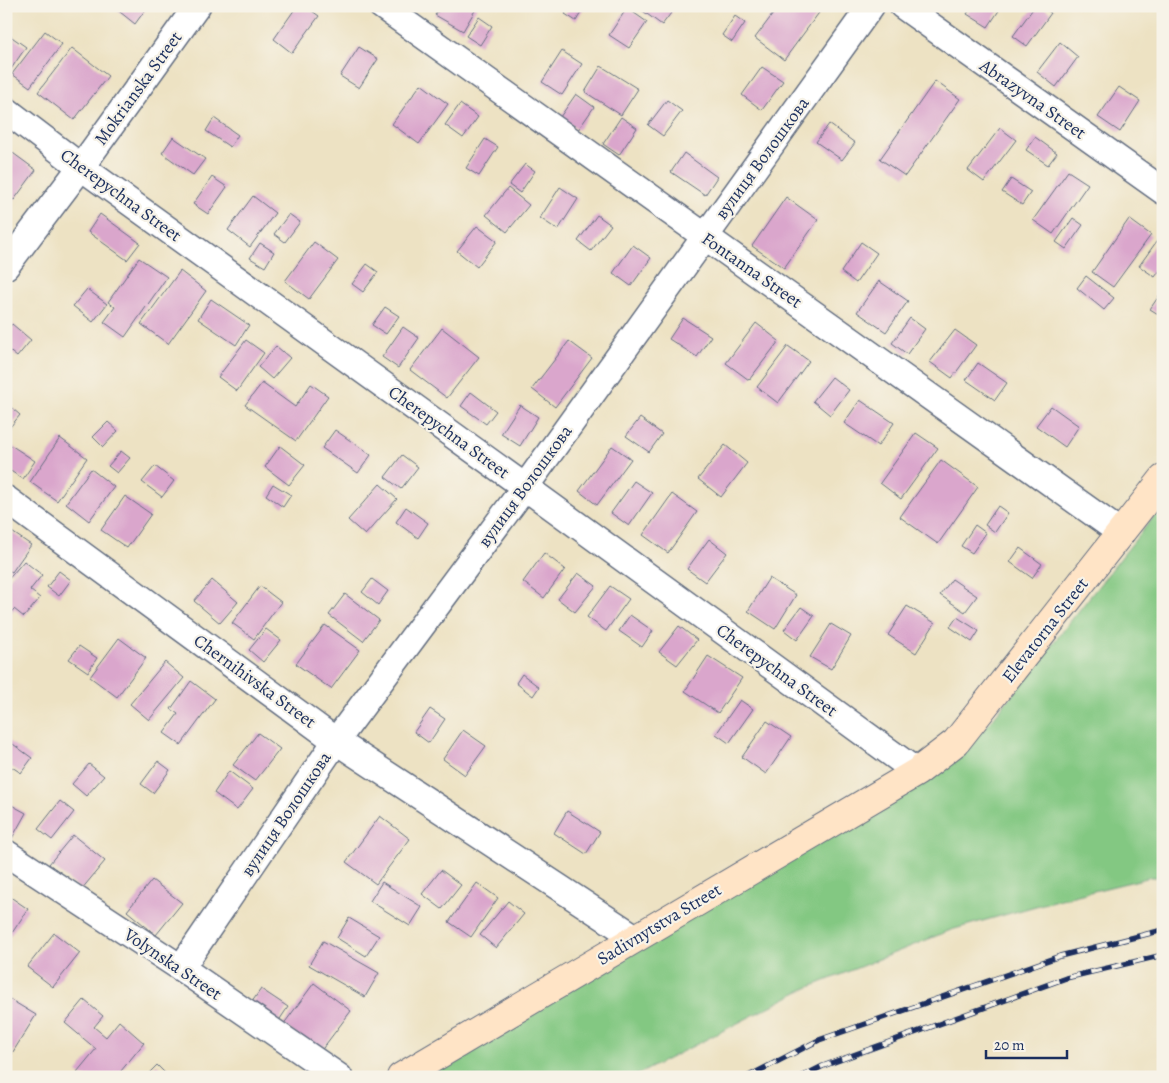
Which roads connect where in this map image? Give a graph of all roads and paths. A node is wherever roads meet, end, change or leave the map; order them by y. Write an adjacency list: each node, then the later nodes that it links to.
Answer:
1 (196, 6): 6 (street, Mokrianska Street)
2 (382, 6): 8 (street, Fontanna Street)
3 (871, 6): 8 (street, вулиця Волошкова)
4 (903, 6): 7 (street, Abrazyvna Street)
5 (6, 110): 6 (street, Cherepychna Street)
6 (81, 167): 9 (street, Mokrianska Street); 11 (street, Cherepychna Street)
7 (1163, 191)
8 (705, 236): 11 (street, вулиця Волошкова); 13 (street, Fontanna Street)
9 (6, 266)
10 (1163, 479): 13 (street, Elevatorna Street)
11 (525, 487): 14 (street, вулиця Волошкова); 15 (street, Cherepychna Street)
12 (6, 499): 14 (street, Chernihivska Street)
13 (1122, 533): 15 (street, Elevatorna Street)
14 (336, 741): 17 (street, Chernihivska Street); 18 (street, вулиця Волошкова)
15 (917, 772): 17 (street, Sadivnytstva Street)
16 (6, 853): 18 (street, Volynska Street)
17 (636, 938): 20 (street, Sadivnytstva Street)
18 (181, 968): 19 (street, Volynska Street)
19 (339, 1077)
20 (401, 1077)

